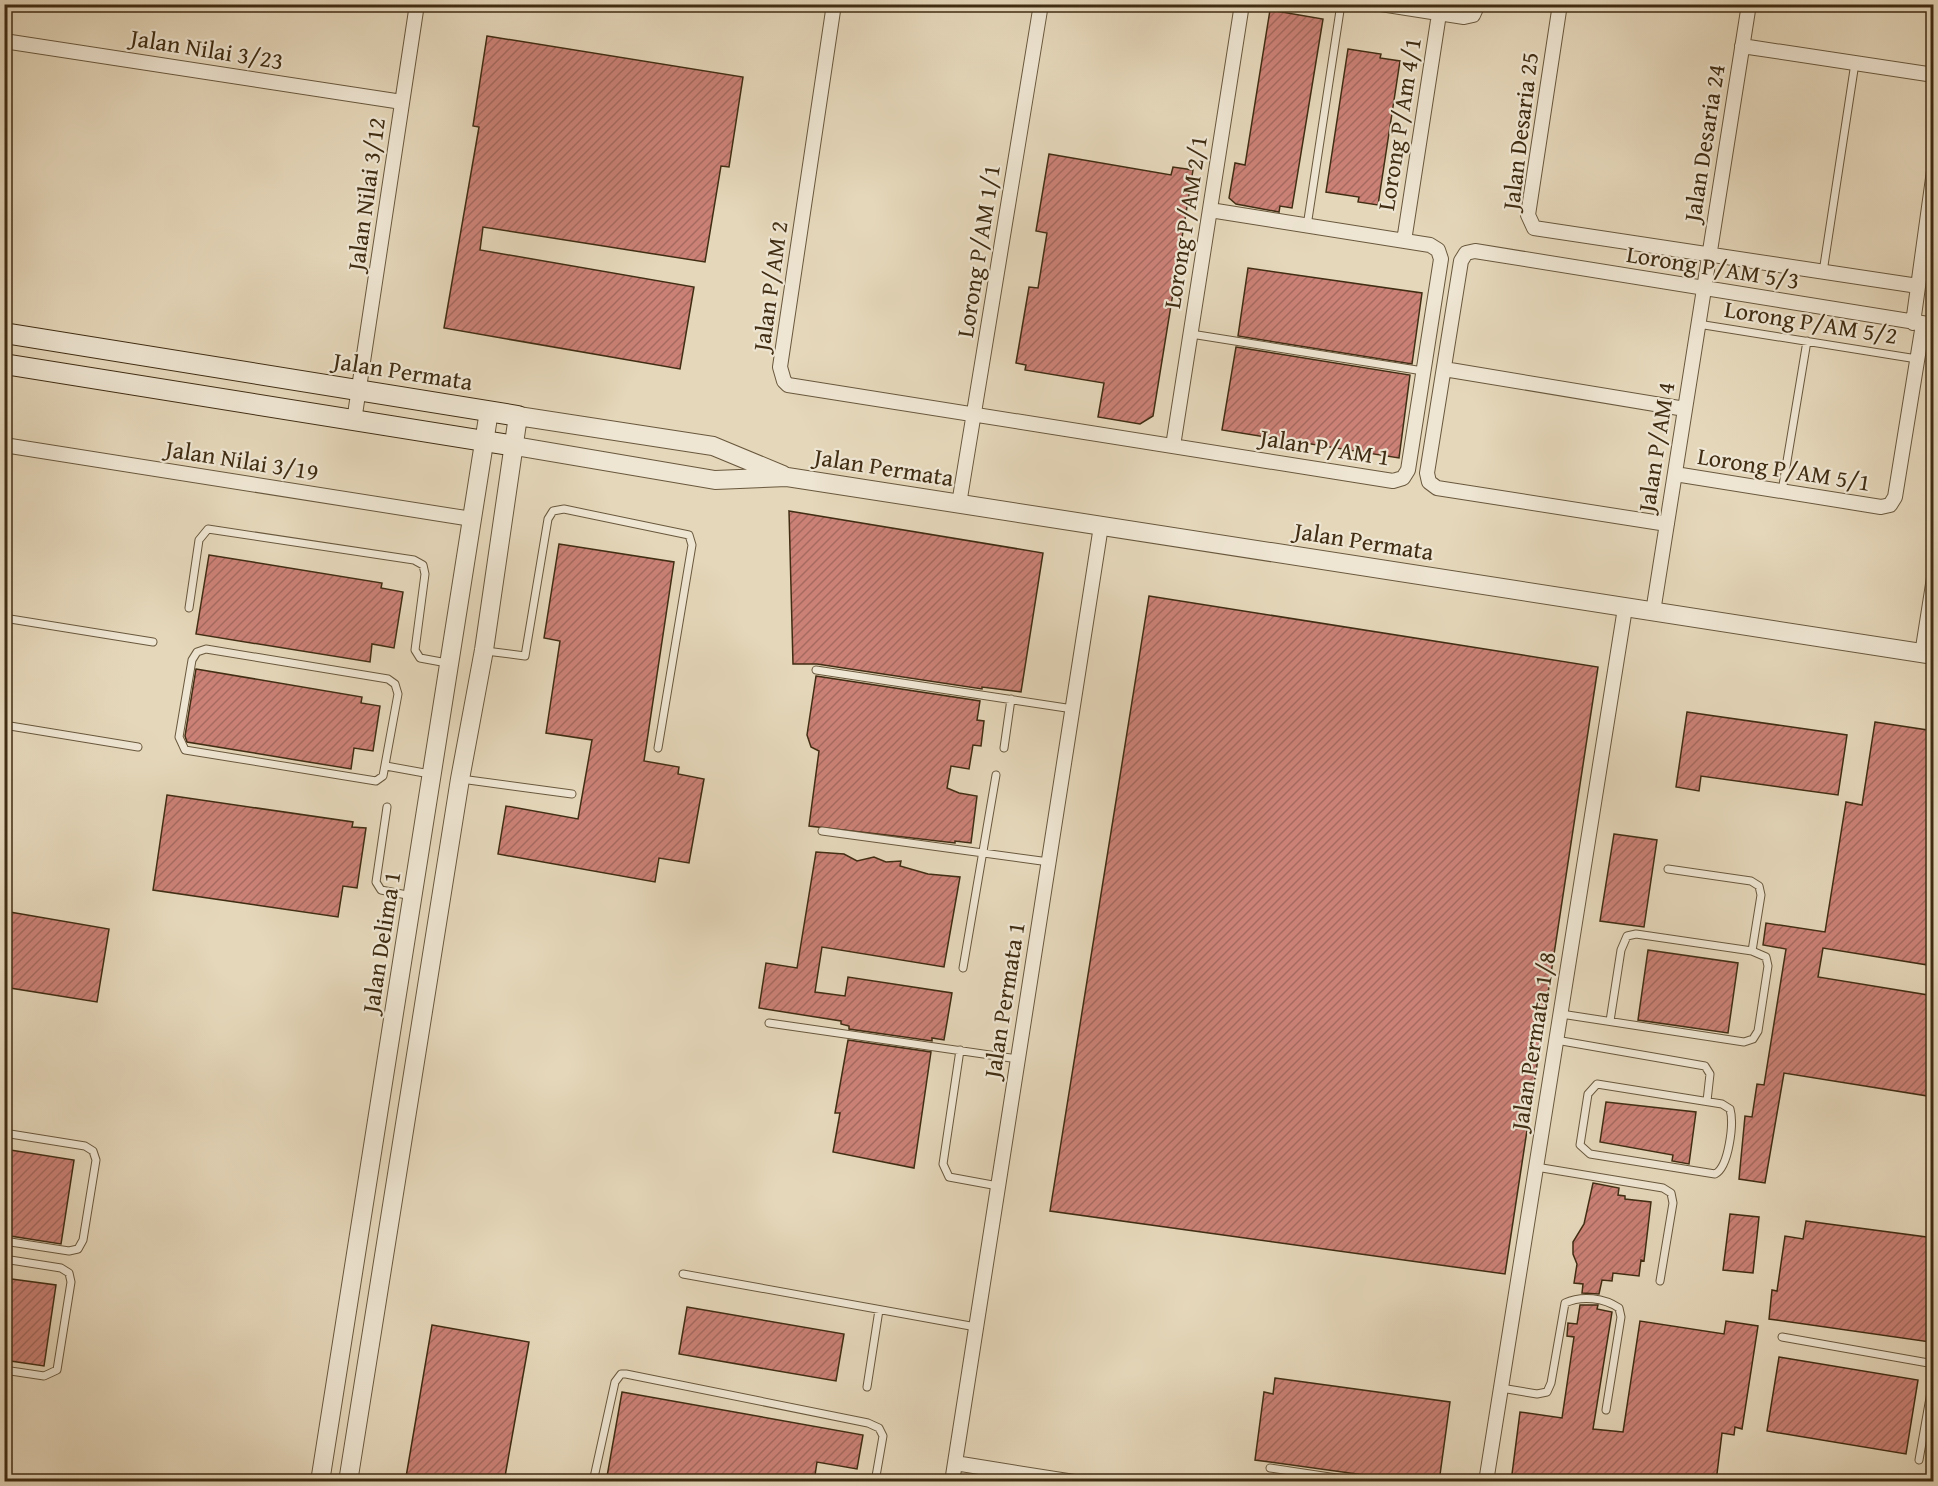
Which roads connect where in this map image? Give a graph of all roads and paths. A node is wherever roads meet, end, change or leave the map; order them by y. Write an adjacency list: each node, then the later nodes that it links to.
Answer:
1 (417, 4): 15 (street, Jalan Nilai 3/12)
2 (834, 4): 36 (street, Jalan P/AM 2)
3 (1041, 4): 36 (street, Lorong P/AM 1/1)
4 (1242, 4): 17 (street, Lorong P/AM 2/1)
5 (1341, 4): 18 (lane)
6 (1381, 4): 10 (street)
7 (1478, 4): 10 (street)
8 (1560, 4): 20 (street, Jalan Desaria 25)
9 (1749, 4): 12 (street, Jalan Desaria 24)
10 (1439, 14): 19 (street, Lorong P/Am 4/1)
11 (4, 41): 15 (street, Jalan Nilai 3/23)
12 (1742, 46): 13 (street); 20 (street, Jalan Desaria 24)
13 (1855, 63): 14 (street); 21 (lane)
14 (1934, 75)
15 (402, 102): 33 (street, Jalan Nilai 3/12)
16 (1934, 171): 22 (street)
17 (1210, 210): 18 (street); 27 (street, Lorong P/AM 2/1)
18 (1307, 225): 19 (street)
19 (1404, 241): 32 (street, Jalan P/AM 1)
20 (1709, 255): 21 (street); 23 (street, Jalan Desaria 24)
21 (1823, 272): 22 (street)
22 (1918, 286): 25 (street)
23 (1704, 288): 24 (street, Jalan P/AM 4); 25 (street, Lorong P/AM 5/3); 31 (street, Lorong P/AM 5/3)
24 (1698, 324): 28 (lane, Lorong P/AM 5/2); 34 (street, Jalan P/AM 4)
25 (1923, 324): 29 (street)
26 (4, 333): 33 (main road, Jalan Permata)
27 (1191, 334): 32 (lane); 41 (street, Lorong P/AM 2/1)
28 (1806, 341): 29 (lane, Lorong P/AM 5/2); 45 (lane)
29 (1917, 359): 45 (street, Lorong P/AM 5/1)
30 (4, 364): 38 (main road, Jalan Permata)
31 (1444, 369): 34 (street); 48 (street)
32 (1423, 371): 41 (street, Jalan P/AM 1)
33 (360, 390): 35 (main road, Jalan Permata); 38 (street, Jalan Nilai 3/12)
34 (1685, 409): 43 (street, Jalan P/AM 4)
35 (489, 411): 37 (main road, Jalan Permata); 39 (street, Jalan Delima 1)
36 (974, 415): 41 (street, Jalan P/AM 1); 46 (street, Lorong P/AM 1/1)
37 (518, 416): 42 (street); 44 (street, Jalan Permata)
38 (354, 421): 39 (main road, Jalan Permata)
39 (484, 442): 42 (main road, Jalan Permata); 47 (street, Jalan Delima 1)
40 (4, 445): 47 (street, Jalan Nilai 3/19)
41 (1173, 446)
42 (515, 447): 44 (street, Jalan Permata); 56 (street)
43 (1675, 474): 45 (street, Lorong P/AM 5/1); 48 (street, Jalan P/AM 4)
44 (787, 477): 46 (street, Jalan Permata)
45 (1782, 491)
46 (959, 504): 49 (street, Jalan Permata)
47 (472, 519): 58 (street, Jalan Delima 1)
48 (1667, 524): 53 (street, Jalan P/AM 4)
49 (1101, 526): 52 (street, Jalan Permata); 61 (street, Jalan Permata 1)
50 (1934, 578): 57 (street)
51 (189, 608): 58 (lane)
52 (1625, 608): 53 (street, Jalan Permata); 79 (street, Jalan Permata 1/8)
53 (1653, 612): 57 (street, Jalan Permata)
54 (4, 618): 55 (lane)
55 (153, 642)
56 (484, 650): 64 (lane); 69 (street)
57 (1928, 655)
58 (449, 663): 67 (street, Jalan Delima 1)
59 (816, 670): 60 (lane)
60 (1011, 699): 61 (lane); 65 (lane)
61 (1073, 708): 74 (street, Jalan Permata 1)
62 (4, 724): 63 (lane)
63 (138, 747)
64 (658, 748)
65 (1004, 748)
66 (386, 766): 66 (lane); 67 (lane)
67 (430, 774): 76 (street, Jalan Delima 1)
68 (996, 775): 73 (lane)
69 (460, 779): 70 (lane); 106 (street)
70 (572, 794)
71 (387, 807): 76 (lane)
72 (822, 831): 73 (lane)
73 (983, 853): 74 (lane); 78 (lane)
74 (1048, 862): 84 (street, Jalan Permata 1)
75 (1668, 868): 77 (lane)
76 (412, 896): 105 (street, Jalan Delima 1)
77 (1752, 951): 80 (lane); 80 (lane)
78 (963, 968)
79 (1561, 1014): 80 (lane); 82 (street, Jalan Permata 1/8)
80 (1610, 1021)
81 (769, 1023): 83 (lane)
82 (1556, 1040): 85 (lane); 87 (street, Jalan Permata 1/8)
83 (960, 1050): 84 (lane); 88 (lane)
84 (1018, 1059): 88 (street, Jalan Permata 1)
85 (1707, 1101): 85 (lane)
86 (4, 1133): 89 (lane)
87 (1536, 1167): 92 (lane); 100 (street, Jalan Permata 1/8)
88 (998, 1186): 94 (street, Jalan Permata 1)
89 (4, 1241)
90 (4, 1259): 97 (lane)
91 (683, 1274): 93 (lane)
92 (1660, 1281)
93 (879, 1310): 94 (lane); 99 (lane)
94 (976, 1327): 103 (street, Jalan Permata 1)
95 (1782, 1337): 96 (lane)
96 (1934, 1364)
97 (4, 1370)
98 (1934, 1375): 102 (lane)
99 (867, 1387)
100 (1501, 1388): 101 (lane); 112 (street, Jalan Permata 1/8)
101 (1606, 1410)
102 (1919, 1460)
103 (955, 1463): 109 (street, Jalan Permata 1); 110 (street)
104 (1270, 1468): 111 (lane)
105 (320, 1482)
106 (348, 1482)
107 (593, 1482): 108 (lane)
108 (875, 1482)
109 (952, 1482)
110 (1074, 1482)
111 (1363, 1482)
112 (1486, 1482)

